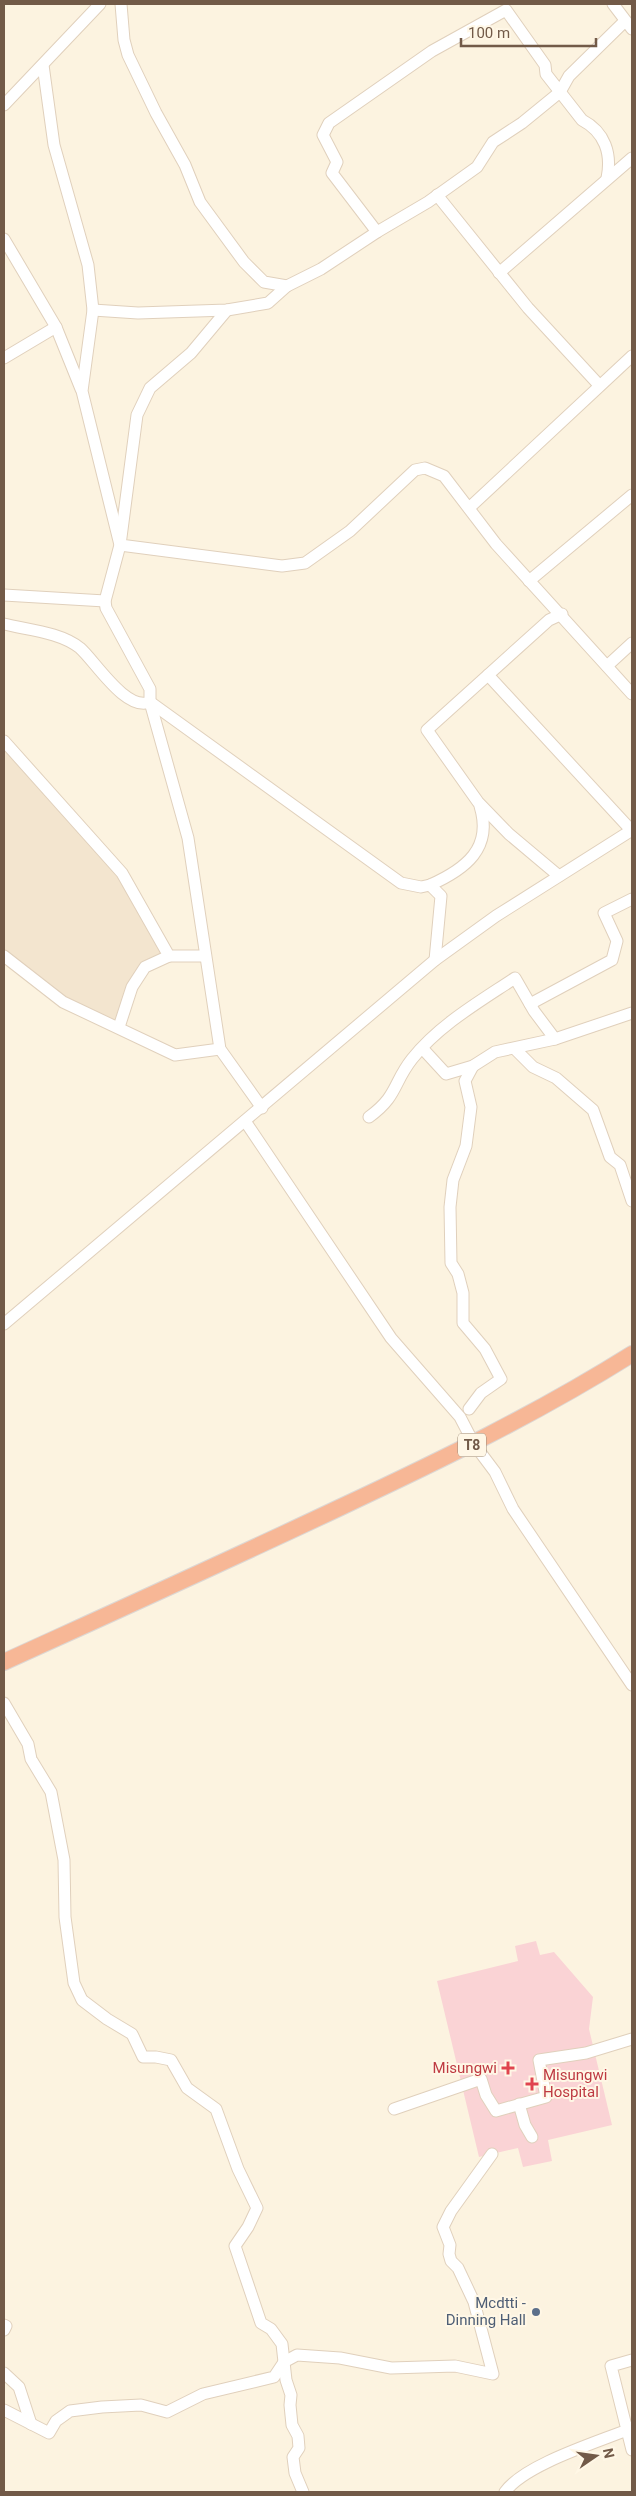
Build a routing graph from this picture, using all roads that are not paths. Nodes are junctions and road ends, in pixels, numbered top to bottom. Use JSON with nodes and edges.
{"nodes":[{"id":1,"x":100,"y":4,"type":"edge"},
{"id":2,"x":121,"y":4,"type":"edge"},
{"id":3,"x":614,"y":4,"type":"edge"},
{"id":4,"x":629,"y":25,"type":"edge"},
{"id":5,"x":43,"y":65,"type":"junction"},
{"id":6,"x":560,"y":92,"type":"junction"},
{"id":7,"x":4,"y":104,"type":"edge"},
{"id":8,"x":632,"y":158,"type":"edge"},
{"id":9,"x":607,"y":178,"type":"junction"},
{"id":10,"x":437,"y":195,"type":"junction"},
{"id":11,"x":377,"y":232,"type":"junction"},
{"id":12,"x":4,"y":239,"type":"edge"},
{"id":13,"x":499,"y":273,"type":"junction"},
{"id":14,"x":287,"y":286,"type":"junction"},
{"id":15,"x":93,"y":310,"type":"junction"},
{"id":16,"x":227,"y":310,"type":"junction"},
{"id":17,"x":56,"y":327,"type":"junction"},
{"id":18,"x":632,"y":356,"type":"edge"},
{"id":19,"x":4,"y":358,"type":"edge"},
{"id":20,"x":598,"y":385,"type":"junction"},
{"id":21,"x":82,"y":391,"type":"junction"},
{"id":22,"x":632,"y":495,"type":"edge"},
{"id":23,"x":469,"y":508,"type":"junction"},
{"id":24,"x":120,"y":545,"type":"junction"},
{"id":25,"x":529,"y":581,"type":"junction"},
{"id":26,"x":4,"y":595,"type":"edge"},
{"id":27,"x":105,"y":601,"type":"junction"},
{"id":28,"x":562,"y":614,"type":"junction"},
{"id":29,"x":4,"y":624,"type":"edge"},
{"id":30,"x":632,"y":643,"type":"edge"},
{"id":31,"x":607,"y":666,"type":"junction"},
{"id":32,"x":488,"y":675,"type":"junction"},
{"id":33,"x":632,"y":694,"type":"edge"},
{"id":34,"x":150,"y":702,"type":"junction"},
{"id":35,"x":4,"y":741,"type":"edge"},
{"id":36,"x":478,"y":802,"type":"junction"},
{"id":37,"x":632,"y":830,"type":"edge"},
{"id":38,"x":559,"y":876,"type":"junction"},
{"id":39,"x":430,"y":886,"type":"junction"},
{"id":40,"x":632,"y":899,"type":"edge"},
{"id":41,"x":4,"y":956,"type":"edge"},
{"id":42,"x":169,"y":956,"type":"junction"},
{"id":43,"x":204,"y":956,"type":"junction"},
{"id":44,"x":435,"y":960,"type":"junction"},
{"id":45,"x":530,"y":1004,"type":"junction"},
{"id":46,"x":632,"y":1013,"type":"edge"},
{"id":47,"x":119,"y":1027,"type":"junction"},
{"id":48,"x":555,"y":1039,"type":"junction"},
{"id":49,"x":515,"y":1048,"type":"junction"},
{"id":50,"x":220,"y":1049,"type":"junction"},
{"id":51,"x":423,"y":1049,"type":"junction"},
{"id":52,"x":473,"y":1066,"type":"junction"},
{"id":53,"x":262,"y":1108,"type":"junction"},
{"id":54,"x":369,"y":1117,"type":"dead end"},
{"id":55,"x":245,"y":1121,"type":"junction"},
{"id":56,"x":632,"y":1201,"type":"edge"},
{"id":57,"x":4,"y":1324,"type":"edge"},
{"id":58,"x":632,"y":1354,"type":"edge"},
{"id":59,"x":469,"y":1409,"type":"dead end"},
{"id":60,"x":474,"y":1444,"type":"junction"},
{"id":61,"x":4,"y":1662,"type":"edge"},
{"id":62,"x":632,"y":1685,"type":"edge"},
{"id":63,"x":4,"y":1703,"type":"edge"},
{"id":64,"x":632,"y":2040,"type":"edge"},
{"id":65,"x":519,"y":2104,"type":"junction"},
{"id":66,"x":394,"y":2109,"type":"dead end"},
{"id":67,"x":532,"y":2137,"type":"dead end"},
{"id":68,"x":492,"y":2154,"type":"dead end"},
{"id":69,"x":4,"y":2325,"type":"edge"},
{"id":70,"x":4,"y":2330,"type":"edge"},
{"id":71,"x":632,"y":2360,"type":"edge"},
{"id":72,"x":284,"y":2362,"type":"junction"},
{"id":73,"x":4,"y":2373,"type":"edge"},
{"id":74,"x":4,"y":2410,"type":"edge"},
{"id":75,"x":31,"y":2424,"type":"junction"},
{"id":76,"x":630,"y":2428,"type":"edge"},
{"id":77,"x":632,"y":2450,"type":"edge"},
{"id":78,"x":303,"y":2492,"type":"edge"},
{"id":79,"x":505,"y":2492,"type":"edge"}],
"edges":[{"from":1,"to":5,"type":"street"},
{"from":2,"to":14,"type":"street"},
{"from":3,"to":4,"type":"street"},
{"from":4,"to":6,"type":"street"},
{"from":5,"to":7,"type":"street"},
{"from":5,"to":15,"type":"street"},
{"from":6,"to":9,"type":"street"},
{"from":6,"to":10,"type":"street"},
{"from":6,"to":11,"type":"street"},
{"from":8,"to":9,"type":"street"},
{"from":9,"to":13,"type":"street"},
{"from":10,"to":11,"type":"street"},
{"from":10,"to":13,"type":"street"},
{"from":11,"to":14,"type":"street"},
{"from":12,"to":17,"type":"street"},
{"from":13,"to":20,"type":"street"},
{"from":14,"to":16,"type":"street"},
{"from":15,"to":16,"type":"street"},
{"from":15,"to":21,"type":"street"},
{"from":16,"to":24,"type":"street"},
{"from":17,"to":19,"type":"street"},
{"from":17,"to":21,"type":"street"},
{"from":18,"to":20,"type":"street"},
{"from":20,"to":23,"type":"street"},
{"from":21,"to":24,"type":"street"},
{"from":22,"to":25,"type":"street"},
{"from":23,"to":24,"type":"street"},
{"from":23,"to":25,"type":"street"},
{"from":24,"to":27,"type":"street"},
{"from":25,"to":28,"type":"street"},
{"from":26,"to":27,"type":"street"},
{"from":27,"to":34,"type":"street"},
{"from":28,"to":31,"type":"street"},
{"from":28,"to":32,"type":"street"},
{"from":29,"to":34,"type":"street"},
{"from":30,"to":31,"type":"street"},
{"from":31,"to":33,"type":"street"},
{"from":32,"to":36,"type":"street"},
{"from":32,"to":37,"type":"street"},
{"from":34,"to":39,"type":"street"},
{"from":34,"to":43,"type":"street"},
{"from":35,"to":42,"type":"street"},
{"from":36,"to":38,"type":"street"},
{"from":36,"to":39,"type":"street"},
{"from":37,"to":38,"type":"street"},
{"from":38,"to":44,"type":"street"},
{"from":39,"to":44,"type":"street"},
{"from":40,"to":45,"type":"street"},
{"from":41,"to":47,"type":"street"},
{"from":42,"to":43,"type":"street"},
{"from":42,"to":47,"type":"street"},
{"from":43,"to":50,"type":"street"},
{"from":44,"to":53,"type":"street"},
{"from":45,"to":48,"type":"street"},
{"from":45,"to":51,"type":"street"},
{"from":46,"to":48,"type":"street"},
{"from":47,"to":50,"type":"street"},
{"from":48,"to":49,"type":"street"},
{"from":49,"to":52,"type":"street"},
{"from":49,"to":56,"type":"street"},
{"from":50,"to":53,"type":"street"},
{"from":51,"to":52,"type":"street"},
{"from":51,"to":54,"type":"street"},
{"from":52,"to":59,"type":"street"},
{"from":53,"to":55,"type":"street"},
{"from":55,"to":57,"type":"street"},
{"from":55,"to":60,"type":"street"},
{"from":58,"to":60,"type":"highway","number":"T8"},
{"from":60,"to":61,"type":"highway","number":"T8"},
{"from":60,"to":62,"type":"street"},
{"from":63,"to":72,"type":"street"},
{"from":64,"to":65,"type":"street"},
{"from":65,"to":66,"type":"street"},
{"from":65,"to":67,"type":"street"},
{"from":68,"to":72,"type":"street"},
{"from":69,"to":70,"type":"street"},
{"from":71,"to":76,"type":"street"},
{"from":72,"to":75,"type":"street"},
{"from":72,"to":78,"type":"street"},
{"from":73,"to":75,"type":"street"},
{"from":74,"to":75,"type":"street"},
{"from":76,"to":77,"type":"street"},
{"from":76,"to":79,"type":"street"}]}
